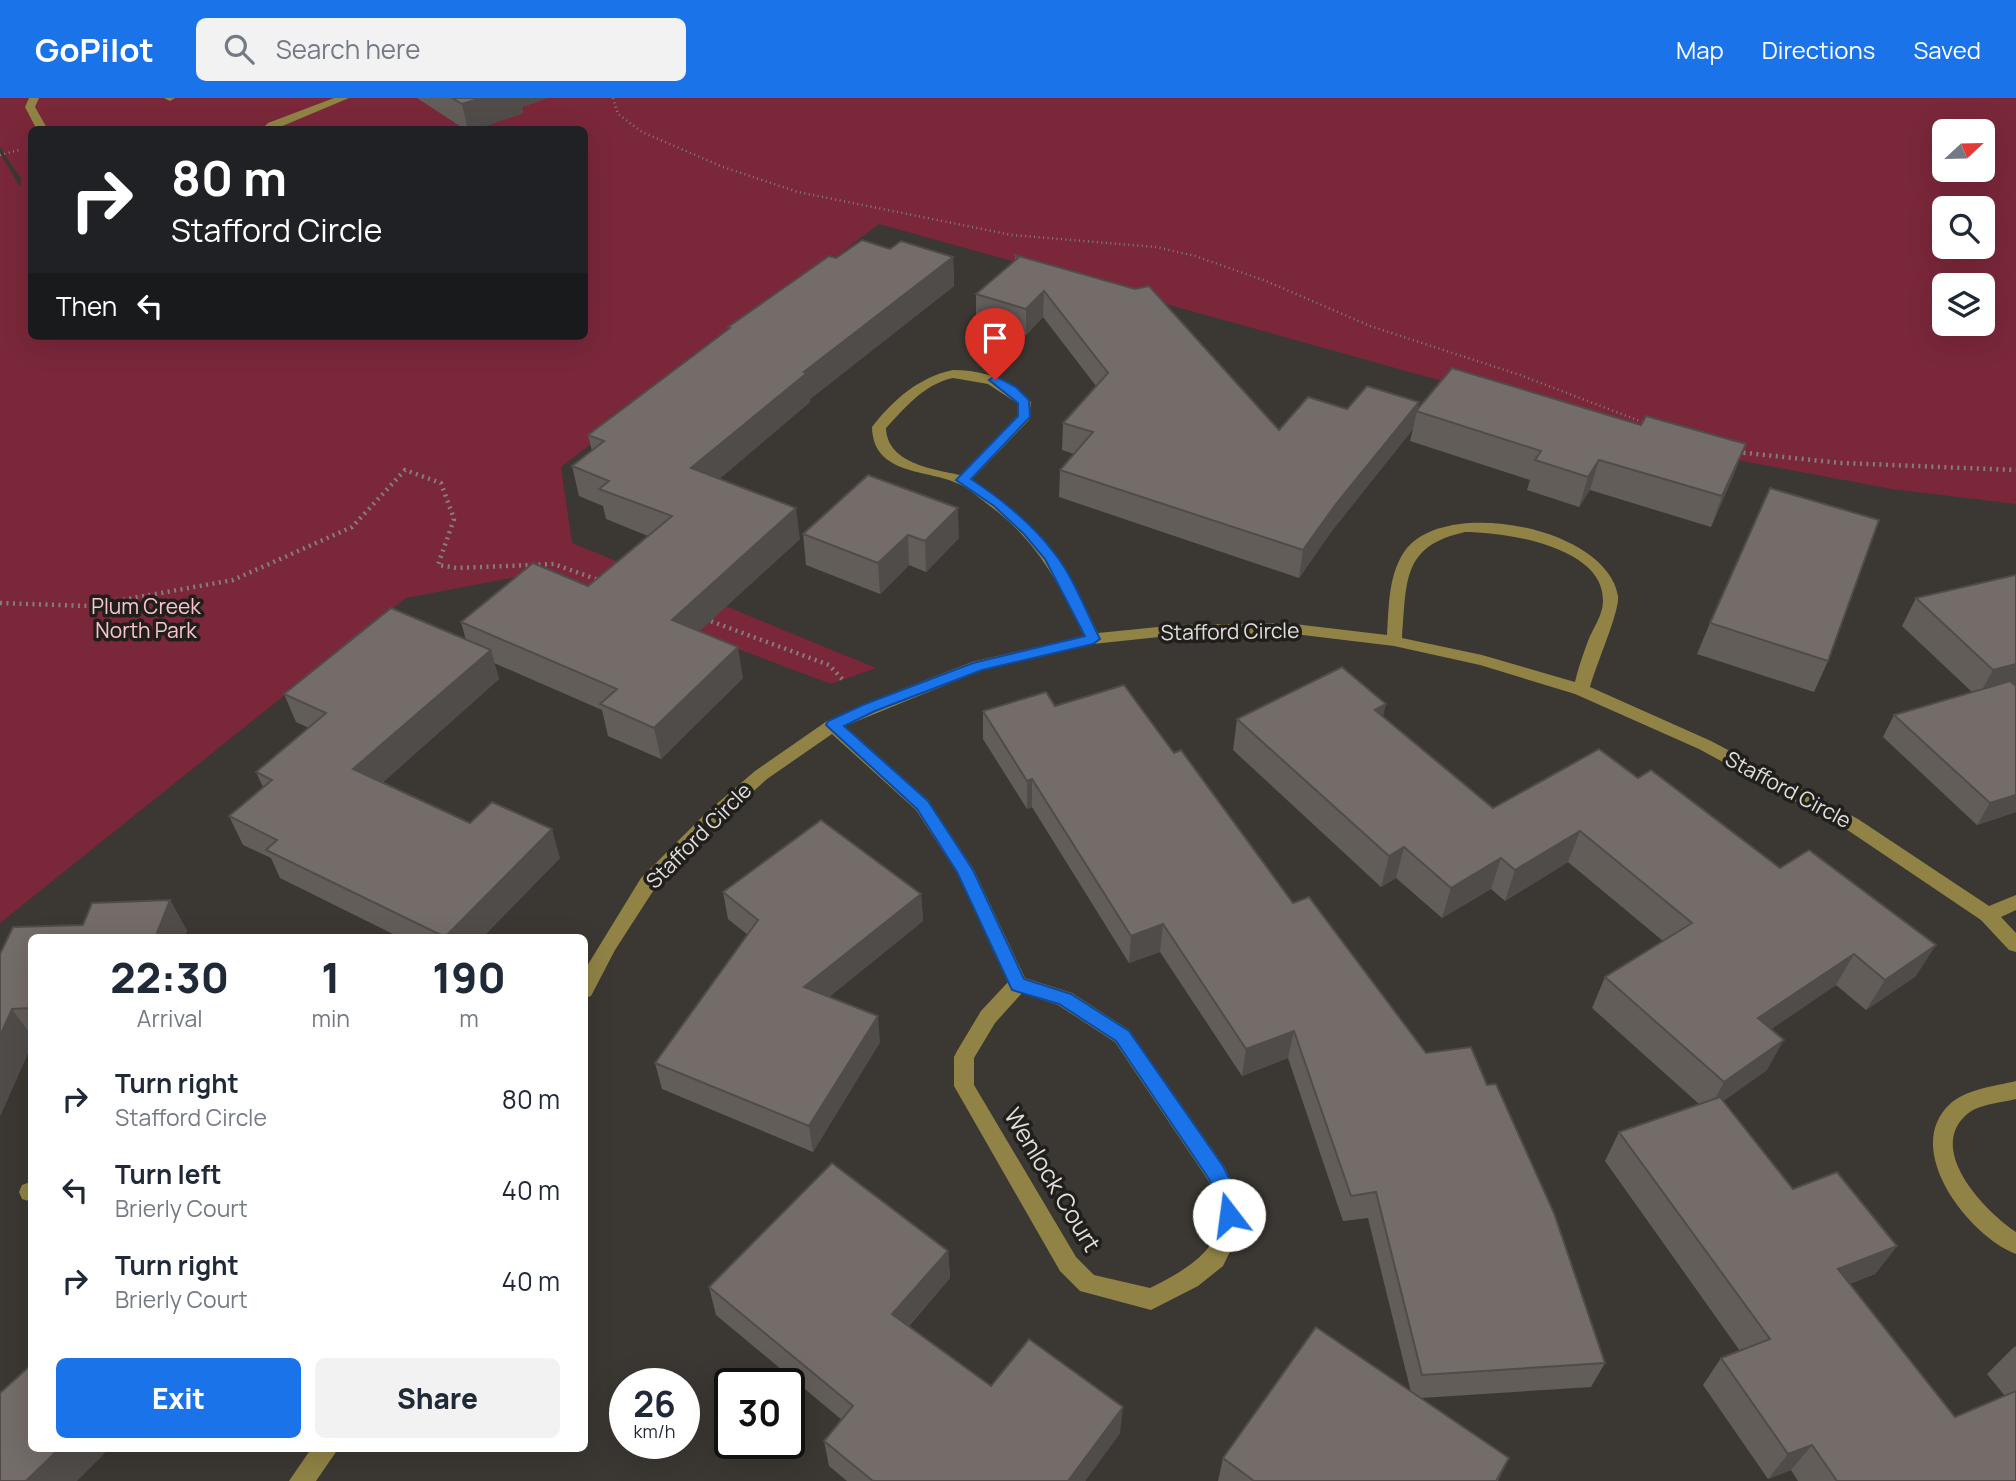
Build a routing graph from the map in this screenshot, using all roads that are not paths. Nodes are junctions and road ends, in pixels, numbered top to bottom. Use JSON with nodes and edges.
{"nodes":[{"id":1,"x":34,"y":98,"type":"edge"},
{"id":2,"x":344,"y":98,"type":"edge"},
{"id":3,"x":41,"y":126,"type":"edge"},
{"id":4,"x":271,"y":126,"type":"edge"},
{"id":5,"x":963,"y":480,"type":"junction"},
{"id":6,"x":1093,"y":639,"type":"junction"},
{"id":7,"x":1394,"y":641,"type":"junction"},
{"id":8,"x":1581,"y":690,"type":"junction"},
{"id":9,"x":833,"y":725,"type":"junction"},
{"id":10,"x":2016,"y":902,"type":"edge"},
{"id":11,"x":1987,"y":915,"type":"junction"},
{"id":12,"x":2016,"y":945,"type":"edge"},
{"id":13,"x":588,"y":982,"type":"edge"},
{"id":14,"x":1018,"y":985,"type":"junction"},
{"id":15,"x":2016,"y":1090,"type":"edge"},
{"id":16,"x":2016,"y":1244,"type":"edge"},
{"id":17,"x":324,"y":1452,"type":"edge"},
{"id":18,"x":300,"y":1481,"type":"edge"}],
"edges":[{"from":1,"to":3,"type":"street"},
{"from":2,"to":4,"type":"street"},
{"from":5,"to":5,"type":"street"},
{"from":5,"to":6,"type":"street"},
{"from":6,"to":7,"type":"street","name":"Stafford Circle"},
{"from":6,"to":9,"type":"street","name":"Stafford Circle"},
{"from":7,"to":8,"type":"street","name":"Stafford Circle"},
{"from":7,"to":8,"type":"street"},
{"from":8,"to":11,"type":"street","name":"Stafford Circle"},
{"from":9,"to":13,"type":"street","name":"Stafford Circle"},
{"from":9,"to":14,"type":"street"},
{"from":10,"to":11,"type":"street"},
{"from":11,"to":12,"type":"street","name":"Stafford Circle"},
{"from":14,"to":14,"type":"street","name":"Wenlock Court"},
{"from":15,"to":16,"type":"street"},
{"from":17,"to":18,"type":"street"}]}
